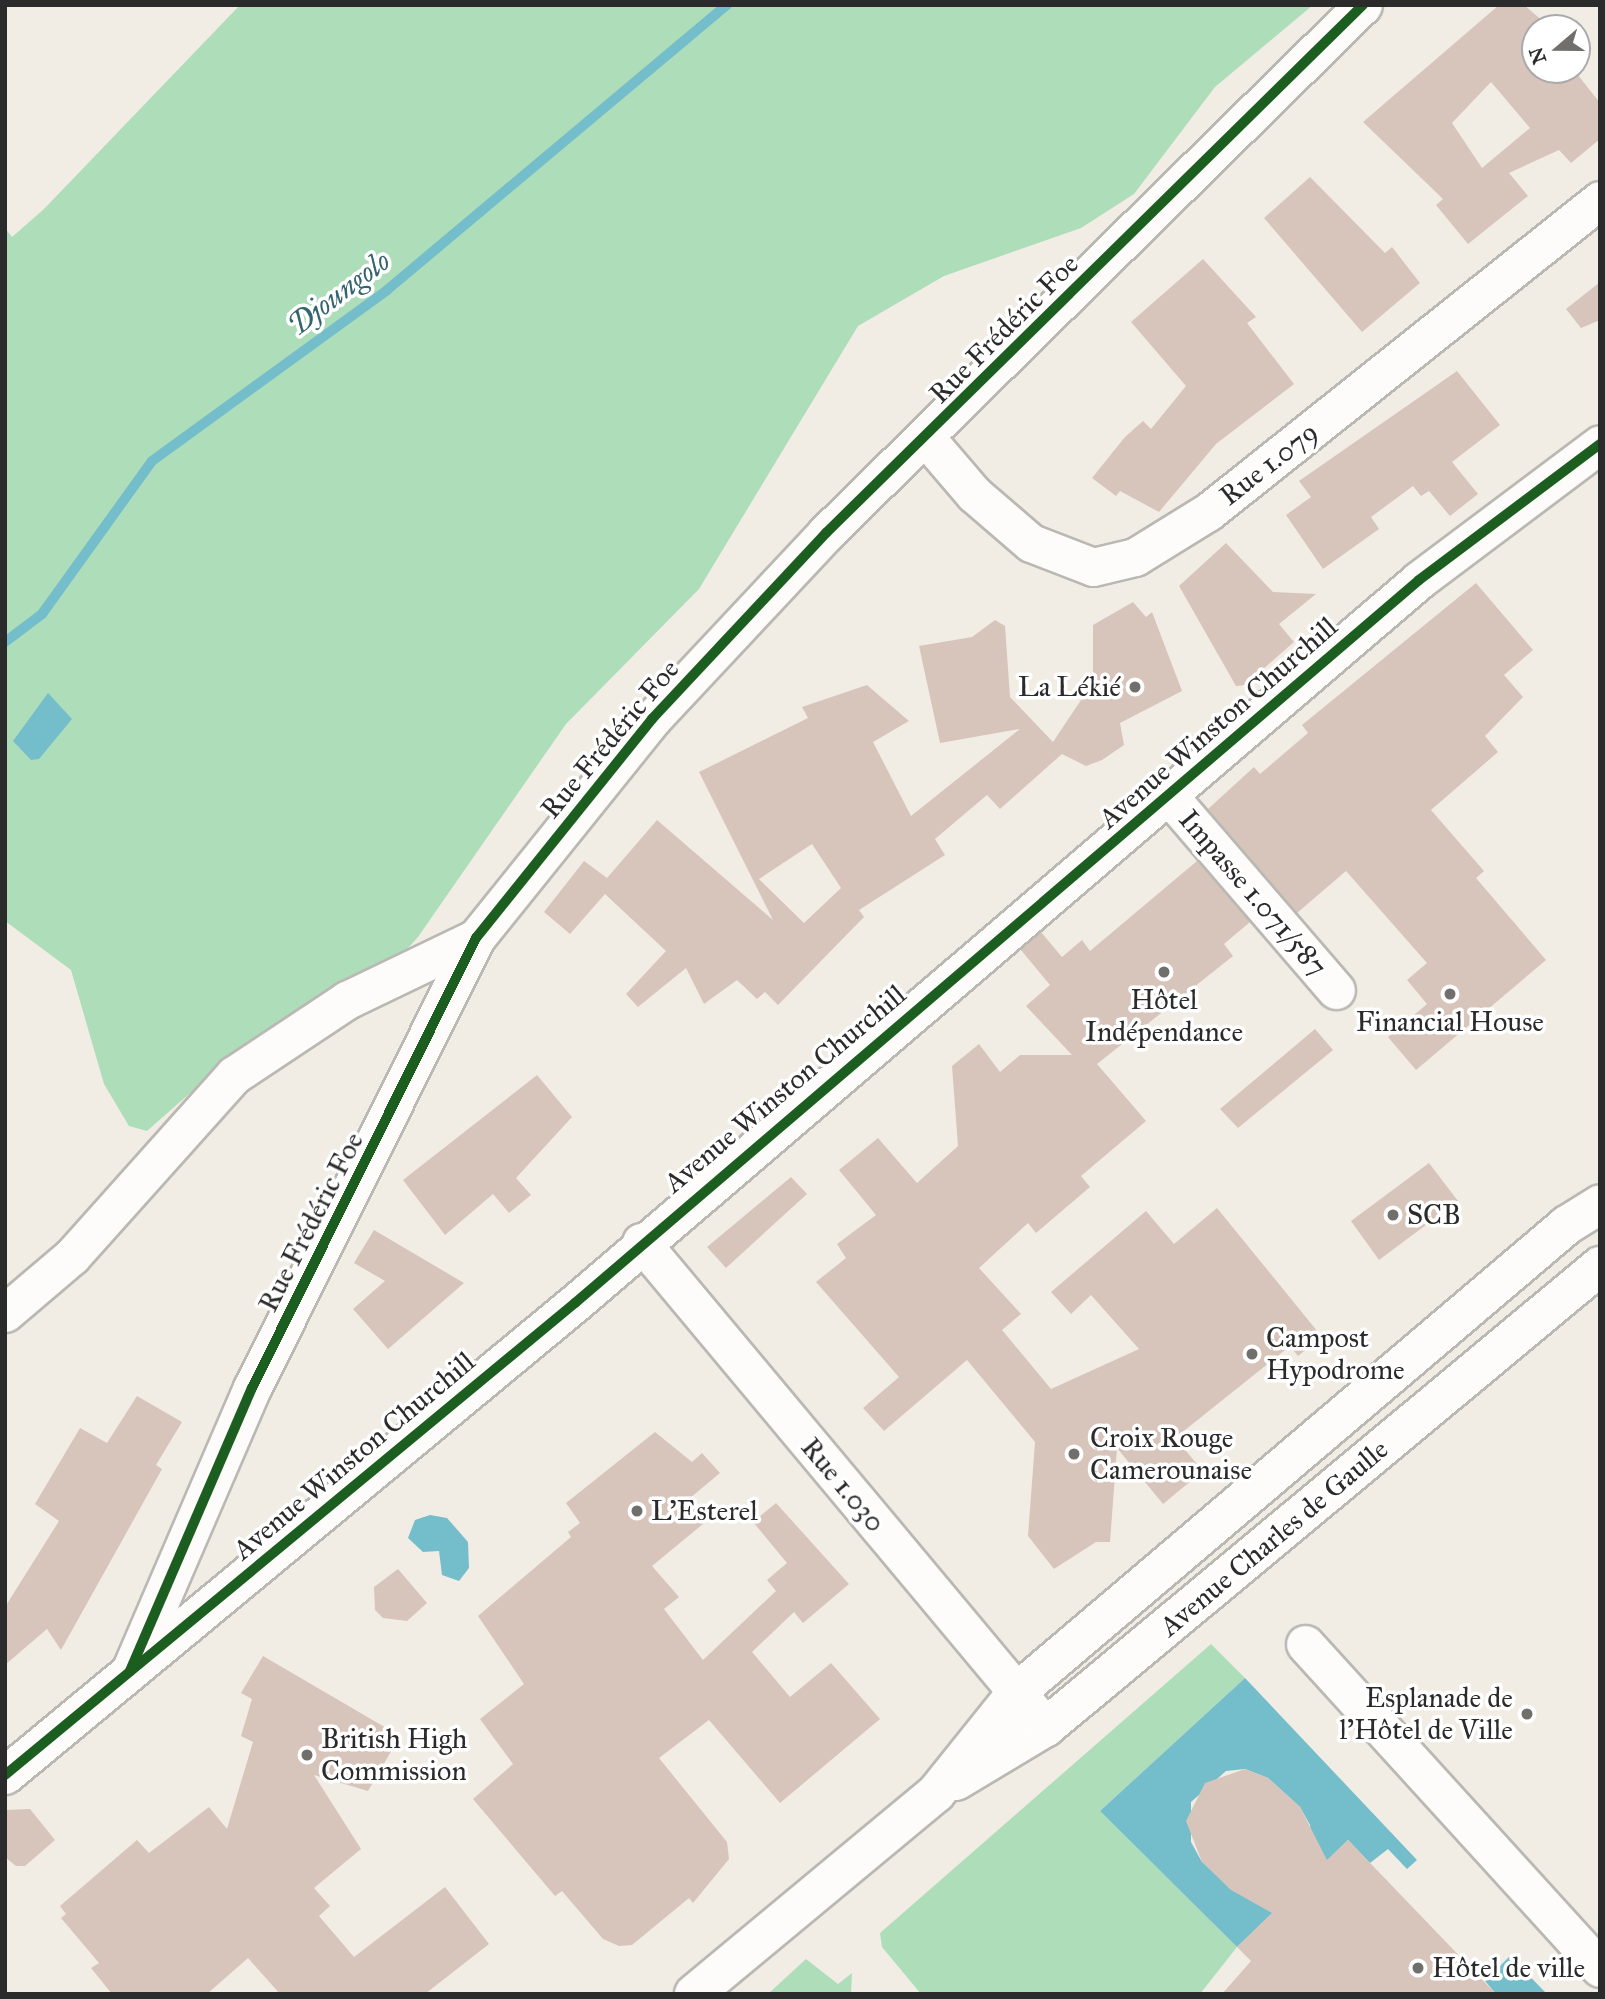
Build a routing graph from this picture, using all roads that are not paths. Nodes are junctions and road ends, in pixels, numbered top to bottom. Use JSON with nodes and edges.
{"nodes":[{"id":1,"x":1363,"y":5,"type":"edge"},
{"id":2,"x":1600,"y":200,"type":"edge"},
{"id":3,"x":926,"y":438,"type":"junction"},
{"id":4,"x":1600,"y":444,"type":"edge"},
{"id":5,"x":1169,"y":796,"type":"junction"},
{"id":6,"x":476,"y":938,"type":"junction"},
{"id":7,"x":1336,"y":990,"type":"dead end"},
{"id":8,"x":1600,"y":1204,"type":"edge"},
{"id":9,"x":641,"y":1242,"type":"junction"},
{"id":10,"x":1600,"y":1266,"type":"edge"},
{"id":11,"x":5,"y":1313,"type":"edge"},
{"id":12,"x":1305,"y":1644,"type":"dead end"},
{"id":13,"x":130,"y":1671,"type":"junction"},
{"id":14,"x":1016,"y":1693,"type":"junction"},
{"id":15,"x":1046,"y":1727,"type":"junction"},
{"id":16,"x":5,"y":1775,"type":"edge"},
{"id":17,"x":936,"y":1793,"type":"junction"},
{"id":18,"x":1600,"y":1968,"type":"edge"},
{"id":19,"x":698,"y":1992,"type":"edge"}],
"edges":[{"from":1,"to":3,"type":"street","name":"Rue Frédéric Foe"},
{"from":2,"to":3,"type":"street","name":"Rue 1.079"},
{"from":3,"to":6,"type":"street","name":"Rue Frédéric Foe"},
{"from":4,"to":5,"type":"street","name":"Avenue Winston Churchill"},
{"from":5,"to":7,"type":"street","name":"Impasse 1.071/587"},
{"from":5,"to":9,"type":"street","name":"Avenue Winston Churchill"},
{"from":6,"to":11,"type":"street"},
{"from":6,"to":13,"type":"street","name":"Rue Frédéric Foe"},
{"from":8,"to":14,"type":"main road","name":"Avenue Charles de Gaulle"},
{"from":9,"to":13,"type":"street","name":"Avenue Winston Churchill"},
{"from":9,"to":14,"type":"street","name":"Rue 1.030"},
{"from":10,"to":15,"type":"main road","name":"Avenue Charles de Gaulle"},
{"from":12,"to":18,"type":"street"},
{"from":13,"to":16,"type":"street","name":"Avenue Winston Churchill"},
{"from":14,"to":15,"type":"street","name":"Rue 1.030"},
{"from":14,"to":17,"type":"main road","name":"Avenue Charles de Gaulle"},
{"from":15,"to":17,"type":"main road","name":"Avenue Charles de Gaulle"},
{"from":17,"to":19,"type":"main road","name":"Avenue Charles de Gaulle"}]}
